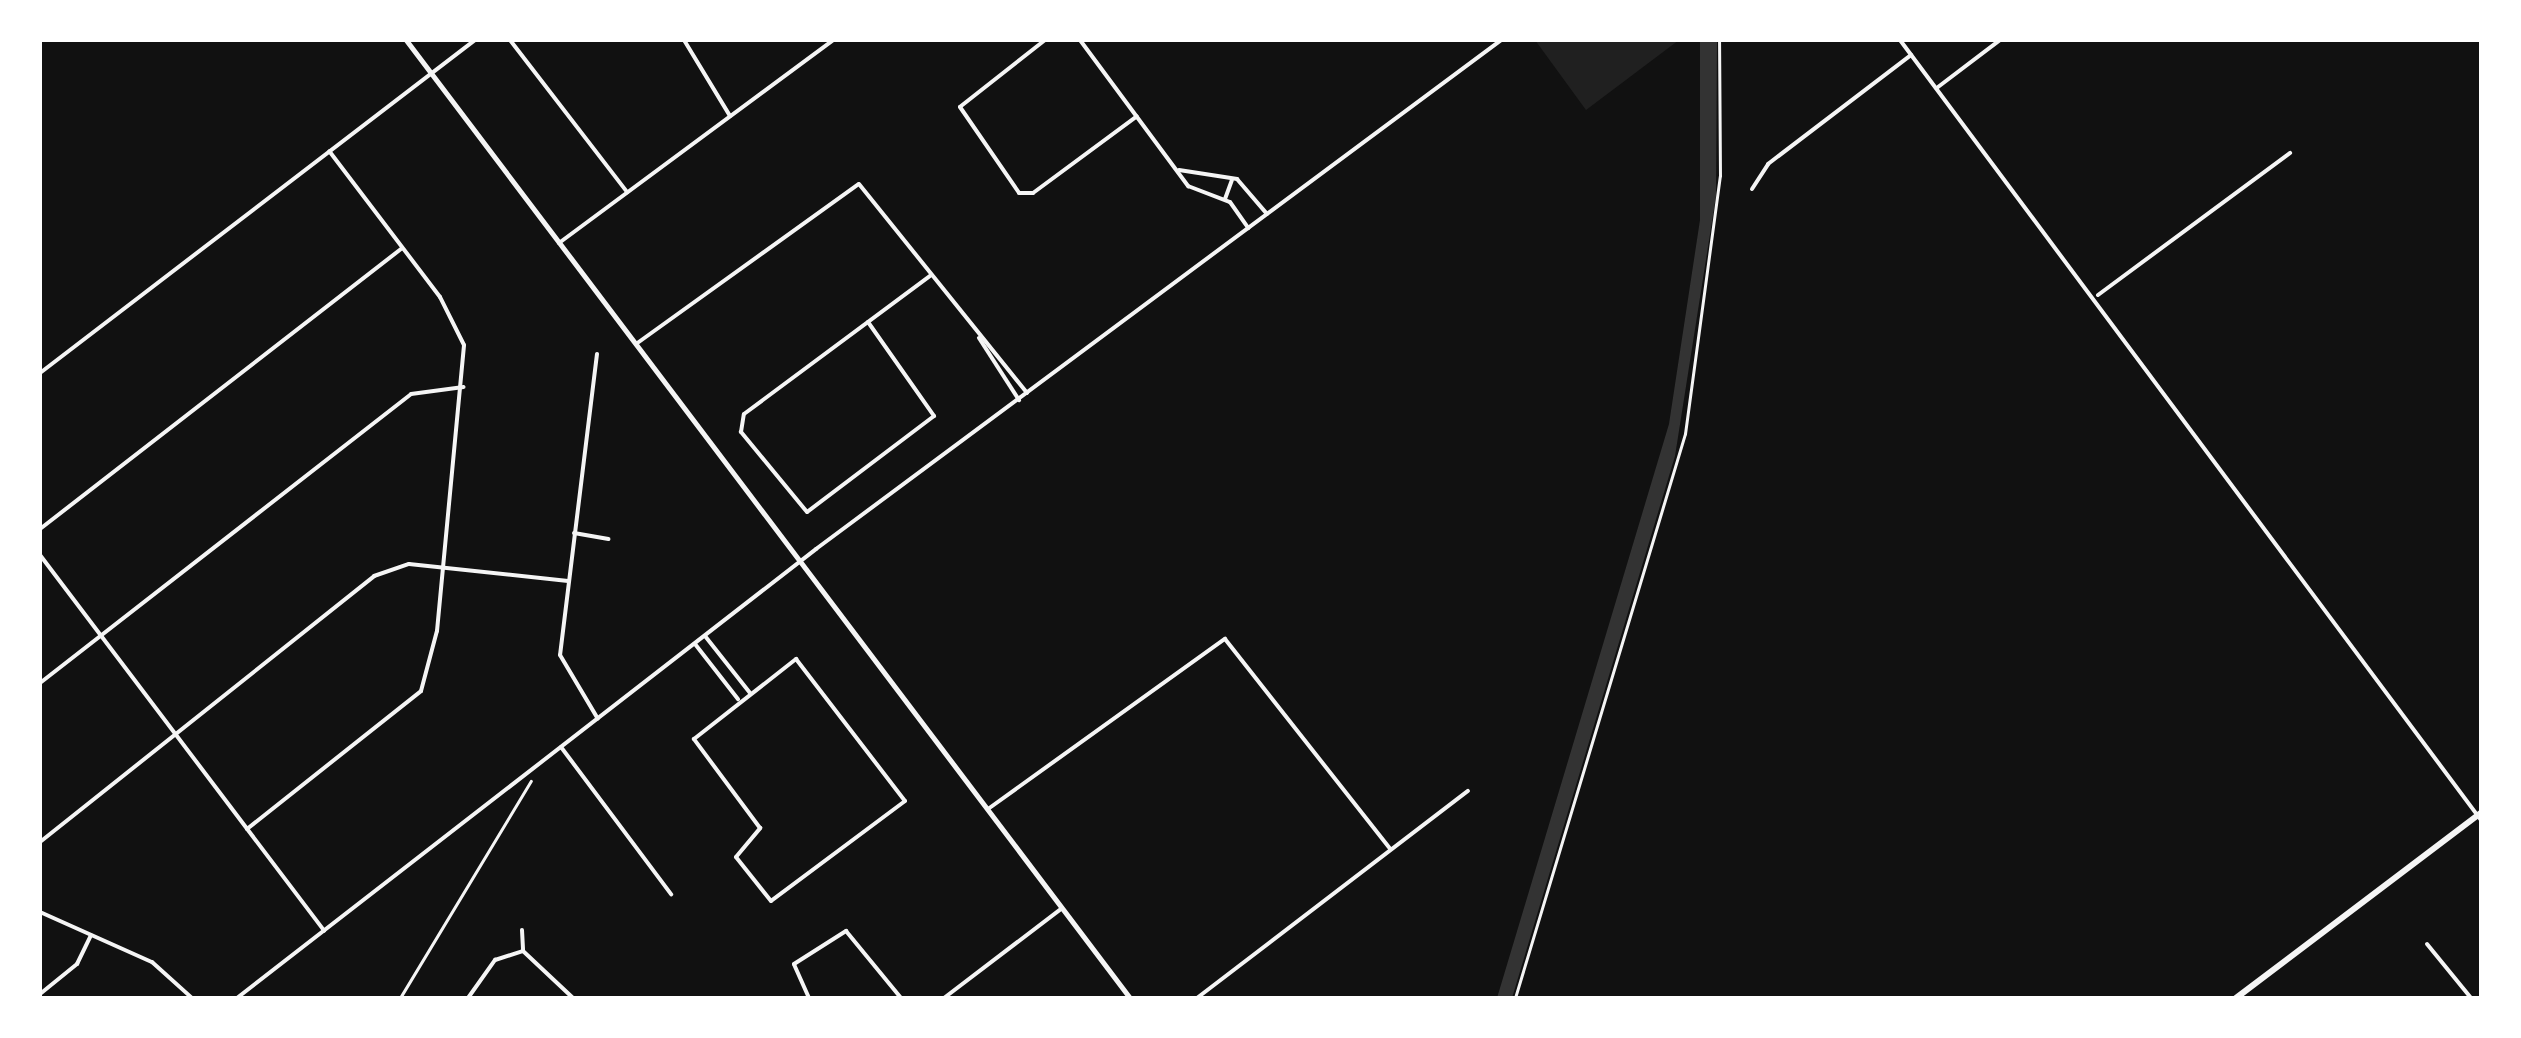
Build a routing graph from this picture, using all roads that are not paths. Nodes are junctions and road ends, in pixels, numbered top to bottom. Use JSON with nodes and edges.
{"nodes":[{"id":1,"x":406,"y":40,"type":"edge"},
{"id":2,"x":474,"y":40,"type":"edge"},
{"id":3,"x":510,"y":40,"type":"edge"},
{"id":4,"x":684,"y":40,"type":"edge"},
{"id":5,"x":833,"y":40,"type":"edge"},
{"id":6,"x":1045,"y":40,"type":"edge"},
{"id":7,"x":1080,"y":40,"type":"edge"},
{"id":8,"x":1501,"y":40,"type":"edge"},
{"id":9,"x":1900,"y":40,"type":"edge"},
{"id":10,"x":2000,"y":40,"type":"edge"},
{"id":11,"x":1912,"y":54,"type":"junction"},
{"id":12,"x":431,"y":72,"type":"junction"},
{"id":13,"x":1938,"y":87,"type":"junction"},
{"id":14,"x":730,"y":116,"type":"junction"},
{"id":15,"x":1136,"y":116,"type":"junction"},
{"id":16,"x":328,"y":151,"type":"junction"},
{"id":17,"x":2290,"y":153,"type":"dead end"},
{"id":18,"x":1178,"y":170,"type":"junction"},
{"id":19,"x":1232,"y":178,"type":"junction"},
{"id":20,"x":1752,"y":189,"type":"dead end"},
{"id":21,"x":627,"y":192,"type":"junction"},
{"id":22,"x":1226,"y":200,"type":"junction"},
{"id":23,"x":1267,"y":214,"type":"junction"},
{"id":24,"x":1248,"y":228,"type":"junction"},
{"id":25,"x":559,"y":243,"type":"junction"},
{"id":26,"x":402,"y":248,"type":"junction"},
{"id":27,"x":931,"y":275,"type":"junction"},
{"id":28,"x":2097,"y":296,"type":"junction"},
{"id":29,"x":868,"y":322,"type":"junction"},
{"id":30,"x":979,"y":338,"type":"junction"},
{"id":31,"x":636,"y":344,"type":"junction"},
{"id":32,"x":597,"y":354,"type":"dead end"},
{"id":33,"x":1001,"y":358,"type":"junction"},
{"id":34,"x":992,"y":365,"type":"junction"},
{"id":35,"x":40,"y":372,"type":"edge"},
{"id":36,"x":464,"y":387,"type":"junction"},
{"id":37,"x":1028,"y":393,"type":"junction"},
{"id":38,"x":1019,"y":400,"type":"junction"},
{"id":39,"x":40,"y":529,"type":"edge"},
{"id":40,"x":574,"y":533,"type":"junction"},
{"id":41,"x":608,"y":538,"type":"dead end"},
{"id":42,"x":40,"y":555,"type":"edge"},
{"id":43,"x":801,"y":561,"type":"junction"},
{"id":44,"x":443,"y":566,"type":"junction"},
{"id":45,"x":568,"y":582,"type":"junction"},
{"id":46,"x":100,"y":635,"type":"junction"},
{"id":47,"x":705,"y":636,"type":"junction"},
{"id":48,"x":695,"y":644,"type":"junction"},
{"id":49,"x":732,"y":670,"type":"junction"},
{"id":50,"x":722,"y":679,"type":"junction"},
{"id":51,"x":40,"y":683,"type":"edge"},
{"id":52,"x":750,"y":693,"type":"junction"},
{"id":53,"x":739,"y":701,"type":"junction"},
{"id":54,"x":598,"y":718,"type":"junction"},
{"id":55,"x":174,"y":732,"type":"junction"},
{"id":56,"x":561,"y":746,"type":"junction"},
{"id":57,"x":1468,"y":791,"type":"dead end"},
{"id":58,"x":988,"y":809,"type":"junction"},
{"id":59,"x":2480,"y":816,"type":"edge"},
{"id":60,"x":247,"y":828,"type":"junction"},
{"id":61,"x":40,"y":842,"type":"edge"},
{"id":62,"x":1390,"y":850,"type":"junction"},
{"id":63,"x":671,"y":894,"type":"dead end"},
{"id":64,"x":1062,"y":908,"type":"junction"},
{"id":65,"x":40,"y":912,"type":"edge"},
{"id":66,"x":522,"y":930,"type":"dead end"},
{"id":67,"x":324,"y":931,"type":"junction"},
{"id":68,"x":91,"y":933,"type":"junction"},
{"id":69,"x":2427,"y":944,"type":"dead end"},
{"id":70,"x":523,"y":950,"type":"junction"},
{"id":71,"x":40,"y":994,"type":"edge"},
{"id":72,"x":192,"y":998,"type":"edge"},
{"id":73,"x":237,"y":998,"type":"edge"},
{"id":74,"x":468,"y":998,"type":"edge"},
{"id":75,"x":574,"y":998,"type":"edge"},
{"id":76,"x":809,"y":998,"type":"edge"},
{"id":77,"x":901,"y":998,"type":"edge"},
{"id":78,"x":944,"y":998,"type":"edge"},
{"id":79,"x":1130,"y":998,"type":"edge"},
{"id":80,"x":1198,"y":998,"type":"edge"},
{"id":81,"x":2236,"y":998,"type":"edge"},
{"id":82,"x":2470,"y":998,"type":"edge"}],
"edges":[{"from":1,"to":12,"type":"street"},
{"from":2,"to":12,"type":"street"},
{"from":3,"to":21,"type":"street"},
{"from":4,"to":14,"type":"street"},
{"from":5,"to":14,"type":"street"},
{"from":6,"to":15,"type":"street"},
{"from":7,"to":15,"type":"street"},
{"from":8,"to":23,"type":"street"},
{"from":9,"to":11,"type":"street"},
{"from":10,"to":13,"type":"street"},
{"from":11,"to":13,"type":"street"},
{"from":11,"to":20,"type":"street"},
{"from":12,"to":16,"type":"street"},
{"from":12,"to":25,"type":"street"},
{"from":13,"to":28,"type":"street"},
{"from":14,"to":21,"type":"street"},
{"from":15,"to":18,"type":"street"},
{"from":16,"to":26,"type":"street"},
{"from":16,"to":35,"type":"street"},
{"from":17,"to":28,"type":"street"},
{"from":18,"to":19,"type":"street"},
{"from":18,"to":22,"type":"street"},
{"from":19,"to":22,"type":"street"},
{"from":19,"to":23,"type":"street"},
{"from":21,"to":25,"type":"street"},
{"from":22,"to":24,"type":"street"},
{"from":23,"to":24,"type":"street"},
{"from":24,"to":37,"type":"street"},
{"from":25,"to":31,"type":"street"},
{"from":26,"to":36,"type":"street"},
{"from":26,"to":39,"type":"street"},
{"from":27,"to":29,"type":"street"},
{"from":27,"to":30,"type":"street"},
{"from":27,"to":31,"type":"street"},
{"from":28,"to":59,"type":"street"},
{"from":29,"to":29,"type":"street"},
{"from":30,"to":33,"type":"street"},
{"from":30,"to":34,"type":"street"},
{"from":31,"to":43,"type":"street"},
{"from":32,"to":40,"type":"street"},
{"from":33,"to":34,"type":"street"},
{"from":33,"to":37,"type":"street"},
{"from":34,"to":38,"type":"street"},
{"from":36,"to":44,"type":"street"},
{"from":36,"to":46,"type":"street"},
{"from":37,"to":38,"type":"street"},
{"from":38,"to":43,"type":"street"},
{"from":40,"to":41,"type":"street"},
{"from":40,"to":45,"type":"street"},
{"from":42,"to":46,"type":"street"},
{"from":43,"to":47,"type":"street"},
{"from":43,"to":58,"type":"street"},
{"from":44,"to":45,"type":"street"},
{"from":44,"to":55,"type":"street"},
{"from":44,"to":60,"type":"street"},
{"from":45,"to":54,"type":"street"},
{"from":46,"to":51,"type":"street"},
{"from":46,"to":55,"type":"street"},
{"from":47,"to":48,"type":"street"},
{"from":47,"to":49,"type":"street"},
{"from":48,"to":50,"type":"street"},
{"from":48,"to":54,"type":"street"},
{"from":49,"to":50,"type":"street"},
{"from":49,"to":52,"type":"street"},
{"from":50,"to":53,"type":"street"},
{"from":52,"to":53,"type":"street"},
{"from":52,"to":53,"type":"street"},
{"from":54,"to":56,"type":"street"},
{"from":55,"to":60,"type":"street"},
{"from":55,"to":61,"type":"street"},
{"from":56,"to":63,"type":"street"},
{"from":56,"to":67,"type":"street"},
{"from":57,"to":62,"type":"street"},
{"from":58,"to":62,"type":"street"},
{"from":58,"to":64,"type":"street"},
{"from":59,"to":81,"type":"main road"},
{"from":60,"to":67,"type":"street"},
{"from":62,"to":80,"type":"street"},
{"from":64,"to":78,"type":"street"},
{"from":64,"to":79,"type":"street"},
{"from":65,"to":68,"type":"street"},
{"from":66,"to":70,"type":"street"},
{"from":67,"to":73,"type":"street"},
{"from":68,"to":71,"type":"street"},
{"from":68,"to":72,"type":"street"},
{"from":69,"to":82,"type":"street"},
{"from":70,"to":74,"type":"street"},
{"from":70,"to":75,"type":"street"},
{"from":76,"to":77,"type":"street"}]}
